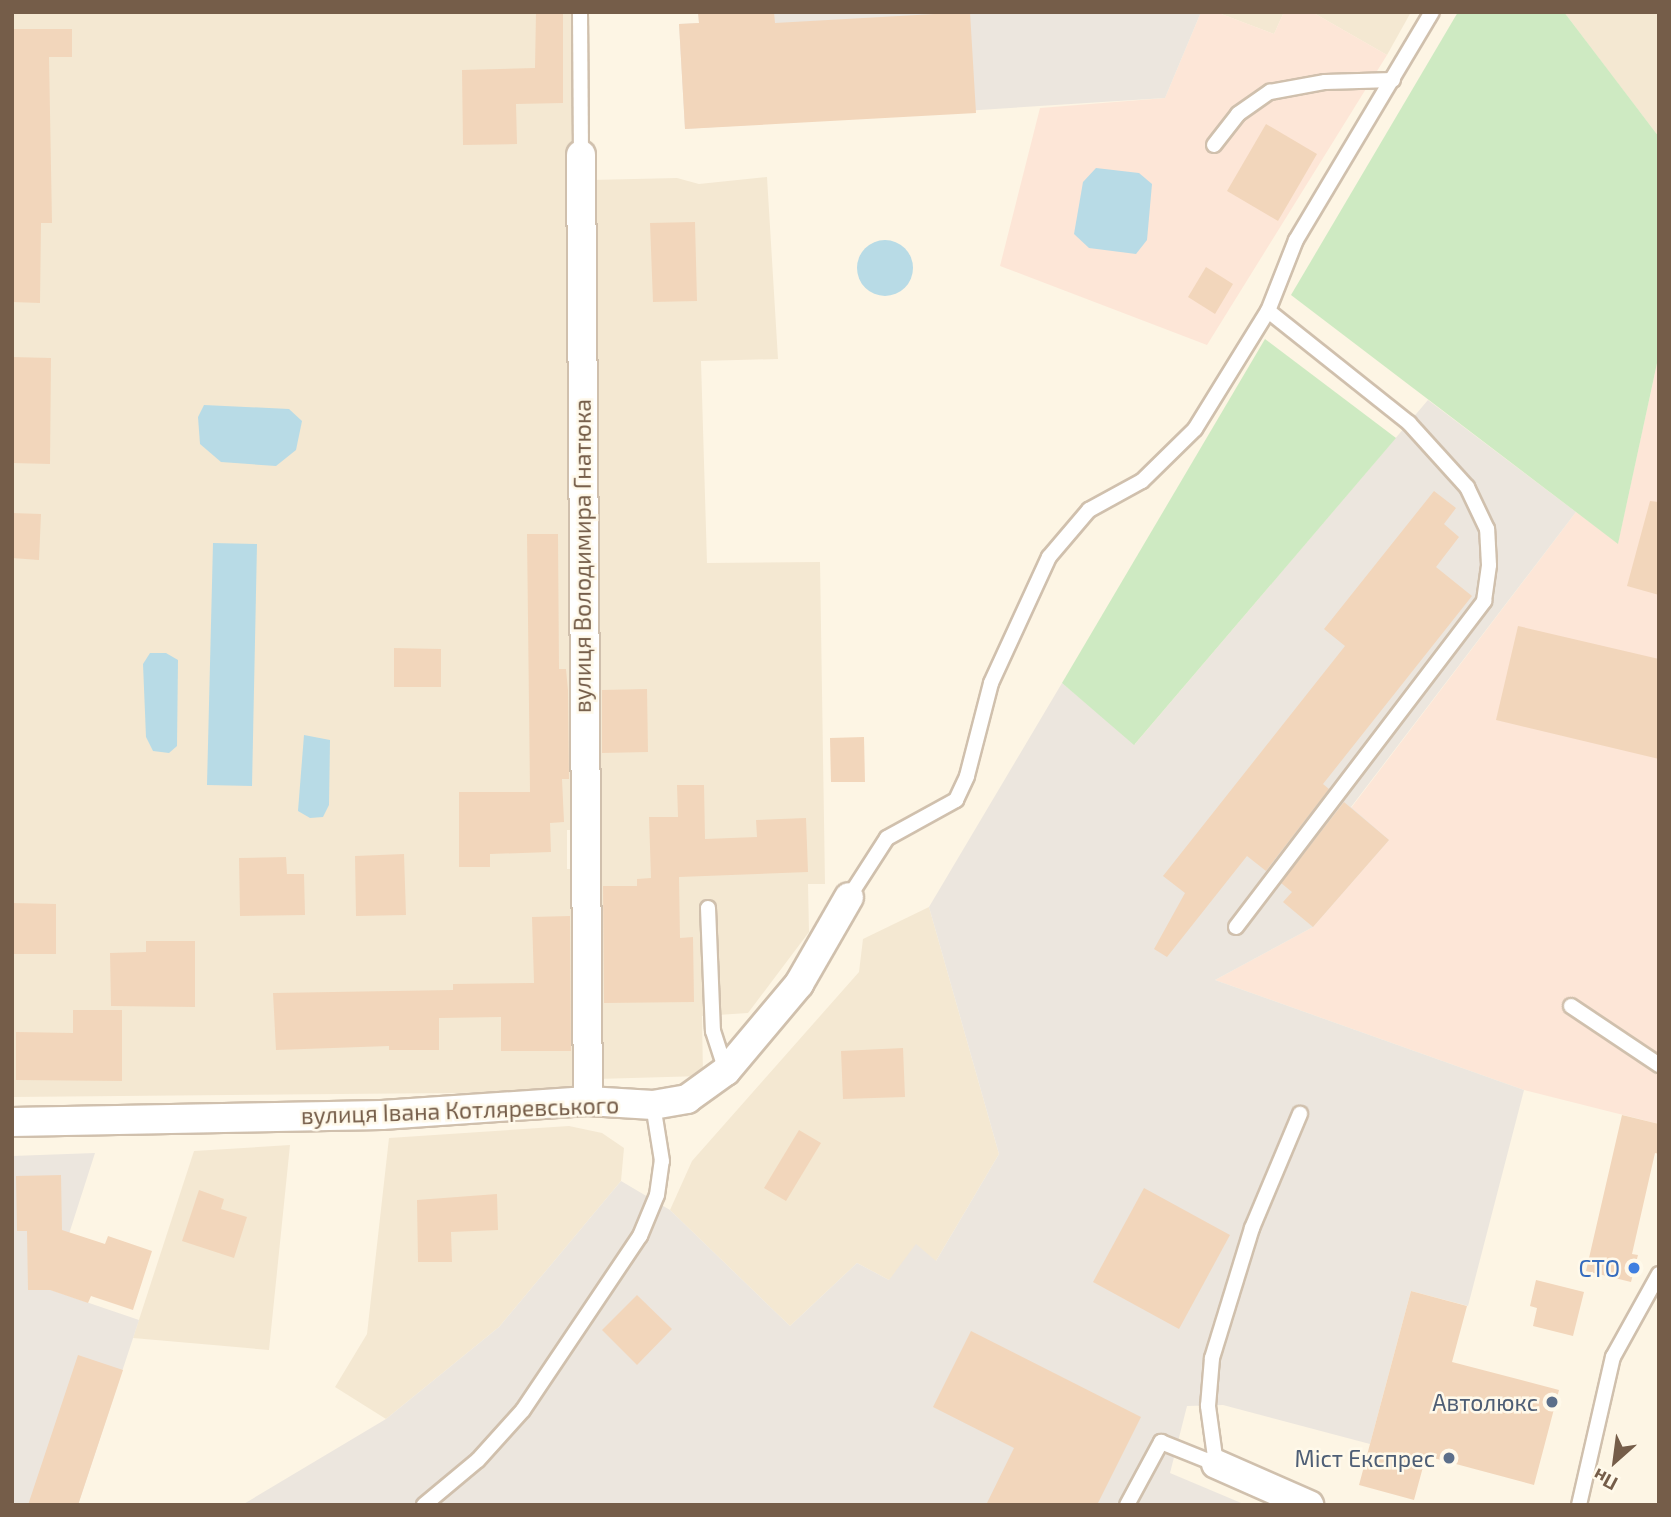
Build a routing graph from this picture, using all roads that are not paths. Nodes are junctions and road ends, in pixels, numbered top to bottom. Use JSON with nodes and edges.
{"nodes":[{"id":1,"x":580,"y":12,"type":"edge"},
{"id":2,"x":1432,"y":12,"type":"edge"},
{"id":3,"x":1393,"y":80,"type":"junction"},
{"id":4,"x":1214,"y":145,"type":"dead end"},
{"id":5,"x":581,"y":155,"type":"joint"},
{"id":6,"x":1268,"y":311,"type":"junction"},
{"id":7,"x":849,"y":897,"type":"joint"},
{"id":8,"x":708,"y":908,"type":"dead end"},
{"id":9,"x":1236,"y":927,"type":"dead end"},
{"id":10,"x":1571,"y":1006,"type":"dead end"},
{"id":11,"x":1659,"y":1065,"type":"edge"},
{"id":12,"x":726,"y":1071,"type":"junction"},
{"id":13,"x":588,"y":1101,"type":"junction"},
{"id":14,"x":653,"y":1105,"type":"junction"},
{"id":15,"x":1300,"y":1114,"type":"dead end"},
{"id":16,"x":12,"y":1122,"type":"edge"},
{"id":17,"x":1659,"y":1275,"type":"edge"},
{"id":18,"x":1216,"y":1464,"type":"junction"},
{"id":19,"x":424,"y":1505,"type":"edge"},
{"id":20,"x":1127,"y":1505,"type":"edge"},
{"id":21,"x":1310,"y":1505,"type":"edge"},
{"id":22,"x":1579,"y":1505,"type":"edge"}],
"edges":[{"from":1,"to":5,"type":"lane","name":"вулиця Володимира Гнатюка"},
{"from":2,"to":3,"type":"lane"},
{"from":3,"to":4,"type":"lane"},
{"from":3,"to":6,"type":"lane"},
{"from":5,"to":13,"type":"street","name":"вулиця Володимира Гнатюка"},
{"from":6,"to":7,"type":"lane"},
{"from":6,"to":9,"type":"lane"},
{"from":7,"to":12,"type":"street","name":"вулиця Івана Котляревського"},
{"from":8,"to":12,"type":"lane"},
{"from":10,"to":11,"type":"lane"},
{"from":12,"to":14,"type":"street","name":"вулиця Івана Котляревського"},
{"from":13,"to":14,"type":"street","name":"вулиця Івана Котляревського"},
{"from":13,"to":16,"type":"street","name":"вулиця Івана Котляревського"},
{"from":14,"to":19,"type":"lane"},
{"from":15,"to":18,"type":"lane"},
{"from":17,"to":22,"type":"lane"},
{"from":18,"to":20,"type":"lane"},
{"from":18,"to":21,"type":"street"}]}
